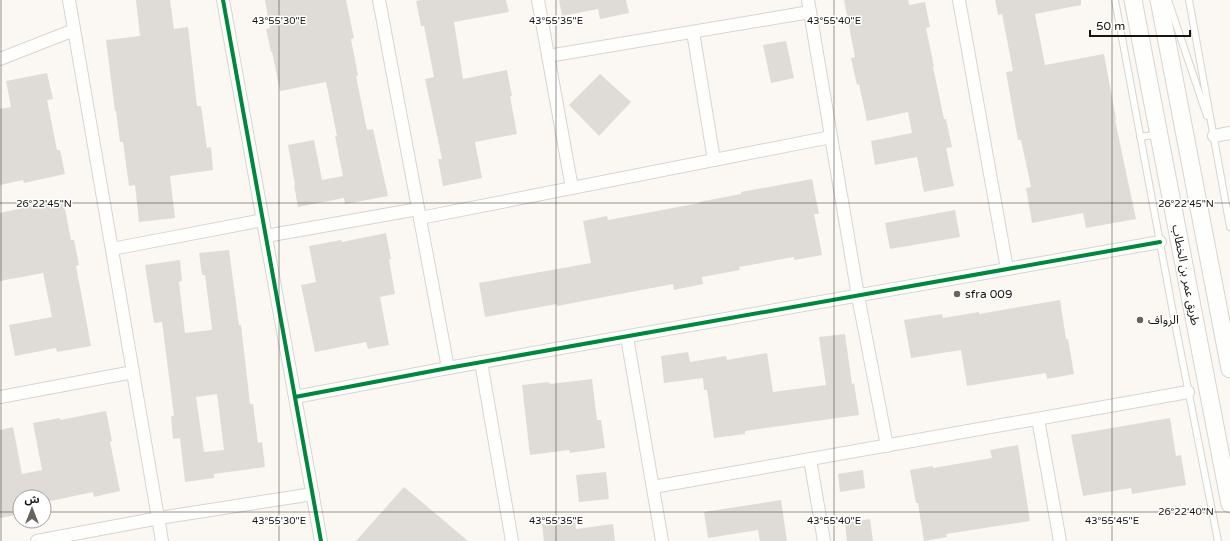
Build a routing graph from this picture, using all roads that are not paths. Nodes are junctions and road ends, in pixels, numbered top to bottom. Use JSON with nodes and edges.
{"nodes":[{"id":1,"x":69,"y":0,"type":"edge"},
{"id":2,"x":223,"y":0,"type":"edge"},
{"id":3,"x":380,"y":0,"type":"edge"},
{"id":4,"x":538,"y":0,"type":"edge"},
{"id":5,"x":959,"y":0,"type":"edge"},
{"id":6,"x":1116,"y":0,"type":"edge"},
{"id":7,"x":1133,"y":0,"type":"edge"},
{"id":8,"x":1159,"y":0,"type":"edge"},
{"id":9,"x":1168,"y":0,"type":"edge"},
{"id":10,"x":1190,"y":0,"type":"edge"},
{"id":11,"x":809,"y":6,"type":"edge"},
{"id":12,"x":74,"y":30,"type":"junction"},
{"id":13,"x":693,"y":32,"type":"junction"},
{"id":14,"x":548,"y":56,"type":"junction"},
{"id":15,"x":0,"y":59,"type":"edge"},
{"id":16,"x":1230,"y":133,"type":"edge"},
{"id":17,"x":1159,"y":134,"type":"junction"},
{"id":18,"x":1214,"y":136,"type":"junction"},
{"id":19,"x":831,"y":137,"type":"junction"},
{"id":20,"x":1140,"y":137,"type":"junction"},
{"id":21,"x":714,"y":160,"type":"junction"},
{"id":22,"x":572,"y":188,"type":"junction"},
{"id":23,"x":419,"y":214,"type":"junction"},
{"id":24,"x":263,"y":220,"type":"junction"},
{"id":25,"x":1230,"y":227,"type":"edge"},
{"id":26,"x":266,"y":236,"type":"junction"},
{"id":27,"x":1160,"y":242,"type":"junction"},
{"id":28,"x":112,"y":249,"type":"junction"},
{"id":29,"x":1007,"y":269,"type":"junction"},
{"id":30,"x":858,"y":296,"type":"junction"},
{"id":31,"x":627,"y":337,"type":"junction"},
{"id":32,"x":481,"y":362,"type":"junction"},
{"id":33,"x":448,"y":368,"type":"junction"},
{"id":34,"x":1230,"y":369,"type":"edge"},
{"id":35,"x":134,"y":372,"type":"junction"},
{"id":36,"x":1188,"y":392,"type":"junction"},
{"id":37,"x":0,"y":397,"type":"edge"},
{"id":38,"x":295,"y":397,"type":"junction"},
{"id":39,"x":1038,"y":419,"type":"junction"},
{"id":40,"x":887,"y":446,"type":"junction"},
{"id":41,"x":810,"y":459,"type":"junction"},
{"id":42,"x":653,"y":487,"type":"junction"},
{"id":43,"x":313,"y":494,"type":"junction"},
{"id":44,"x":1230,"y":504,"type":"edge"},
{"id":45,"x":159,"y":518,"type":"junction"},
{"id":46,"x":1057,"y":540,"type":"edge"},
{"id":47,"x":37,"y":541,"type":"edge"},
{"id":48,"x":162,"y":541,"type":"edge"},
{"id":49,"x":321,"y":541,"type":"edge"},
{"id":50,"x":512,"y":541,"type":"edge"},
{"id":51,"x":662,"y":541,"type":"edge"},
{"id":52,"x":824,"y":541,"type":"edge"},
{"id":53,"x":1218,"y":541,"type":"edge"}],
"edges":[{"from":1,"to":12,"type":"street"},
{"from":2,"to":24,"type":"street"},
{"from":3,"to":23,"type":"street"},
{"from":4,"to":14,"type":"street"},
{"from":5,"to":29,"type":"street"},
{"from":6,"to":20,"type":"lane"},
{"from":7,"to":17,"type":"main road","name":"طريق عمر بن الخطاب"},
{"from":8,"to":34,"type":"main road"},
{"from":9,"to":18,"type":"lane"},
{"from":10,"to":18,"type":"lane"},
{"from":11,"to":13,"type":"street"},
{"from":11,"to":19,"type":"street"},
{"from":12,"to":15,"type":"street"},
{"from":12,"to":28,"type":"street"},
{"from":13,"to":14,"type":"street"},
{"from":13,"to":21,"type":"street"},
{"from":14,"to":22,"type":"street"},
{"from":16,"to":18,"type":"street"},
{"from":17,"to":20,"type":"lane"},
{"from":17,"to":44,"type":"main road","name":"طريق عمر بن الخطاب"},
{"from":18,"to":25,"type":"lane"},
{"from":19,"to":21,"type":"street"},
{"from":19,"to":30,"type":"street"},
{"from":20,"to":27,"type":"lane"},
{"from":21,"to":22,"type":"street"},
{"from":22,"to":23,"type":"street"},
{"from":23,"to":26,"type":"street"},
{"from":23,"to":33,"type":"street"},
{"from":24,"to":26,"type":"street"},
{"from":24,"to":28,"type":"street"},
{"from":26,"to":38,"type":"street"},
{"from":27,"to":29,"type":"street"},
{"from":27,"to":36,"type":"lane"},
{"from":28,"to":35,"type":"street"},
{"from":29,"to":30,"type":"street"},
{"from":30,"to":31,"type":"street"},
{"from":30,"to":40,"type":"street"},
{"from":31,"to":32,"type":"street"},
{"from":31,"to":42,"type":"street"},
{"from":32,"to":33,"type":"street"},
{"from":32,"to":50,"type":"street"},
{"from":33,"to":38,"type":"street"},
{"from":35,"to":37,"type":"street"},
{"from":35,"to":45,"type":"street"},
{"from":36,"to":39,"type":"street"},
{"from":36,"to":53,"type":"lane"},
{"from":38,"to":43,"type":"street"},
{"from":39,"to":40,"type":"street"},
{"from":39,"to":46,"type":"street"},
{"from":40,"to":41,"type":"street"},
{"from":41,"to":42,"type":"street"},
{"from":41,"to":52,"type":"street"},
{"from":42,"to":51,"type":"street"},
{"from":43,"to":45,"type":"street"},
{"from":43,"to":49,"type":"street"},
{"from":45,"to":47,"type":"street"},
{"from":45,"to":48,"type":"street"}]}
